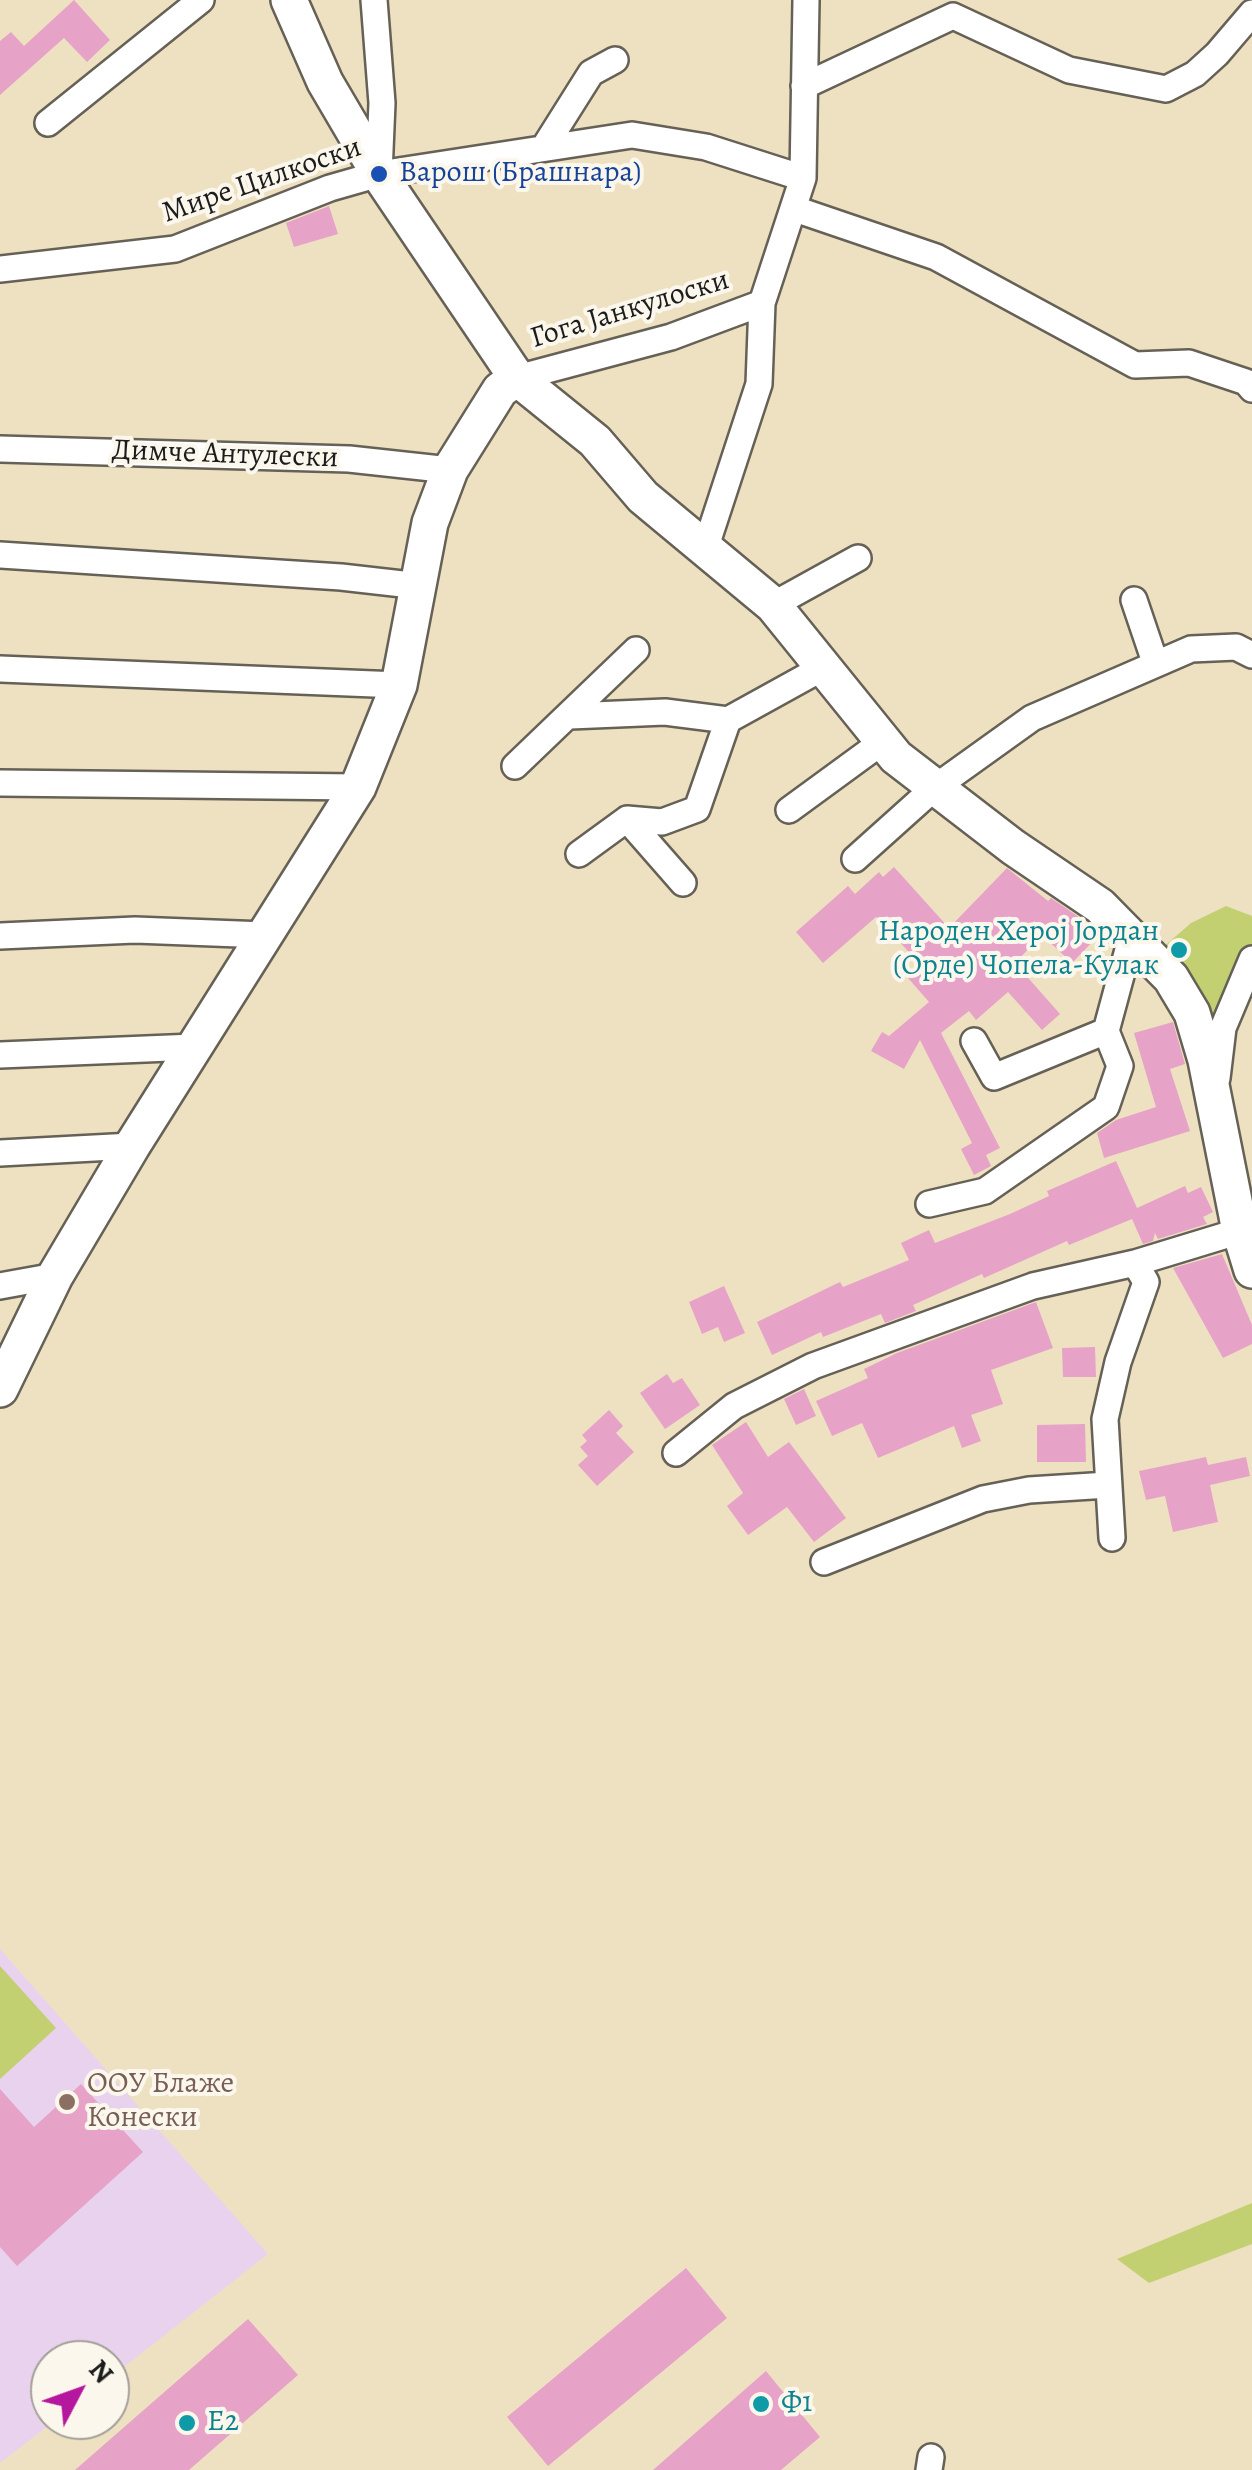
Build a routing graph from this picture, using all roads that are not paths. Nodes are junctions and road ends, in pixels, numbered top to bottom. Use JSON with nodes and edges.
{"nodes":[{"id":1,"x":201,"y":0,"type":"edge"},
{"id":2,"x":289,"y":0,"type":"edge"},
{"id":3,"x":374,"y":0,"type":"edge"},
{"id":4,"x":806,"y":0,"type":"edge"},
{"id":5,"x":961,"y":8,"type":"edge"},
{"id":6,"x":1252,"y":13,"type":"edge"},
{"id":7,"x":615,"y":60,"type":"dead end"},
{"id":8,"x":804,"y":86,"type":"junction"},
{"id":9,"x":48,"y":123,"type":"dead end"},
{"id":10,"x":545,"y":146,"type":"junction"},
{"id":11,"x":379,"y":174,"type":"junction"},
{"id":12,"x":803,"y":178,"type":"junction"},
{"id":13,"x":795,"y":209,"type":"junction"},
{"id":14,"x":0,"y":270,"type":"edge"},
{"id":15,"x":762,"y":304,"type":"junction"},
{"id":16,"x":517,"y":378,"type":"junction"},
{"id":17,"x":1252,"y":389,"type":"edge"},
{"id":18,"x":0,"y":450,"type":"edge"},
{"id":19,"x":450,"y":470,"type":"junction"},
{"id":20,"x":706,"y":546,"type":"junction"},
{"id":21,"x":0,"y":556,"type":"edge"},
{"id":22,"x":858,"y":558,"type":"dead end"},
{"id":23,"x":420,"y":586,"type":"junction"},
{"id":24,"x":1134,"y":600,"type":"dead end"},
{"id":25,"x":773,"y":605,"type":"junction"},
{"id":26,"x":636,"y":650,"type":"dead end"},
{"id":27,"x":1252,"y":655,"type":"edge"},
{"id":28,"x":1155,"y":662,"type":"junction"},
{"id":29,"x":824,"y":667,"type":"junction"},
{"id":30,"x":0,"y":669,"type":"edge"},
{"id":31,"x":400,"y":684,"type":"junction"},
{"id":32,"x":570,"y":716,"type":"junction"},
{"id":33,"x":728,"y":720,"type":"junction"},
{"id":34,"x":882,"y":742,"type":"junction"},
{"id":35,"x":515,"y":766,"type":"dead end"},
{"id":36,"x":0,"y":783,"type":"edge"},
{"id":37,"x":358,"y":787,"type":"junction"},
{"id":38,"x":934,"y":789,"type":"junction"},
{"id":39,"x":789,"y":810,"type":"dead end"},
{"id":40,"x":627,"y":819,"type":"junction"},
{"id":41,"x":579,"y":854,"type":"dead end"},
{"id":42,"x":855,"y":859,"type":"dead end"},
{"id":43,"x":683,"y":883,"type":"dead end"},
{"id":44,"x":264,"y":935,"type":"junction"},
{"id":45,"x":1132,"y":935,"type":"junction"},
{"id":46,"x":0,"y":936,"type":"edge"},
{"id":47,"x":1252,"y":959,"type":"edge"},
{"id":48,"x":1106,"y":1030,"type":"junction"},
{"id":49,"x":974,"y":1042,"type":"dead end"},
{"id":50,"x":194,"y":1047,"type":"junction"},
{"id":51,"x":0,"y":1055,"type":"edge"},
{"id":52,"x":1214,"y":1101,"type":"junction"},
{"id":53,"x":132,"y":1146,"type":"junction"},
{"id":54,"x":0,"y":1153,"type":"edge"},
{"id":55,"x":1244,"y":1195,"type":"edge"},
{"id":56,"x":929,"y":1204,"type":"dead end"},
{"id":57,"x":1240,"y":1231,"type":"junction"},
{"id":58,"x":1136,"y":1263,"type":"junction"},
{"id":59,"x":1252,"y":1270,"type":"edge"},
{"id":60,"x":55,"y":1276,"type":"junction"},
{"id":61,"x":0,"y":1286,"type":"edge"},
{"id":62,"x":3,"y":1371,"type":"edge"},
{"id":63,"x":676,"y":1453,"type":"dead end"},
{"id":64,"x":1108,"y":1486,"type":"junction"},
{"id":65,"x":1112,"y":1538,"type":"dead end"},
{"id":66,"x":824,"y":1562,"type":"dead end"}],
"edges":[{"from":1,"to":9,"type":"street"},
{"from":2,"to":11,"type":"street"},
{"from":3,"to":11,"type":"street"},
{"from":4,"to":8,"type":"street","name":"Гога Јанкулоски"},
{"from":5,"to":6,"type":"street"},
{"from":5,"to":8,"type":"street"},
{"from":7,"to":10,"type":"street"},
{"from":8,"to":12,"type":"street","name":"Гога Јанкулоски"},
{"from":10,"to":11,"type":"street","name":"Мире Цилкоски"},
{"from":10,"to":12,"type":"street","name":"Мире Цилкоски"},
{"from":11,"to":14,"type":"street","name":"Мире Цилкоски"},
{"from":11,"to":16,"type":"street"},
{"from":12,"to":13,"type":"street","name":"Гога Јанкулоски"},
{"from":13,"to":15,"type":"street","name":"Гога Јанкулоски"},
{"from":13,"to":17,"type":"street"},
{"from":15,"to":16,"type":"street","name":"Гога Јанкулоски"},
{"from":15,"to":20,"type":"street","name":"Гога Јанкулоски"},
{"from":16,"to":19,"type":"street"},
{"from":16,"to":20,"type":"street"},
{"from":18,"to":19,"type":"street","name":"Димче Антулески"},
{"from":19,"to":23,"type":"street"},
{"from":20,"to":25,"type":"street"},
{"from":21,"to":23,"type":"street"},
{"from":22,"to":25,"type":"street"},
{"from":23,"to":31,"type":"street"},
{"from":24,"to":28,"type":"street"},
{"from":25,"to":29,"type":"street"},
{"from":26,"to":32,"type":"street"},
{"from":27,"to":28,"type":"street"},
{"from":28,"to":38,"type":"street"},
{"from":29,"to":33,"type":"street"},
{"from":29,"to":34,"type":"street"},
{"from":30,"to":31,"type":"street"},
{"from":31,"to":37,"type":"street"},
{"from":32,"to":33,"type":"street"},
{"from":32,"to":35,"type":"street"},
{"from":33,"to":40,"type":"street"},
{"from":34,"to":38,"type":"street"},
{"from":34,"to":39,"type":"street"},
{"from":36,"to":37,"type":"street"},
{"from":37,"to":44,"type":"street"},
{"from":38,"to":42,"type":"street"},
{"from":38,"to":45,"type":"street"},
{"from":40,"to":41,"type":"street"},
{"from":40,"to":43,"type":"street"},
{"from":44,"to":46,"type":"street"},
{"from":44,"to":50,"type":"street"},
{"from":45,"to":48,"type":"street"},
{"from":45,"to":52,"type":"street"},
{"from":47,"to":52,"type":"street"},
{"from":48,"to":49,"type":"street"},
{"from":48,"to":56,"type":"street"},
{"from":50,"to":51,"type":"street"},
{"from":50,"to":53,"type":"street"},
{"from":52,"to":55,"type":"street"},
{"from":53,"to":54,"type":"street"},
{"from":53,"to":60,"type":"street"},
{"from":55,"to":57,"type":"street"},
{"from":57,"to":58,"type":"street"},
{"from":57,"to":59,"type":"street"},
{"from":58,"to":63,"type":"street"},
{"from":58,"to":64,"type":"street"},
{"from":60,"to":61,"type":"street"},
{"from":60,"to":62,"type":"street"},
{"from":64,"to":65,"type":"street"},
{"from":64,"to":66,"type":"street"}]}
